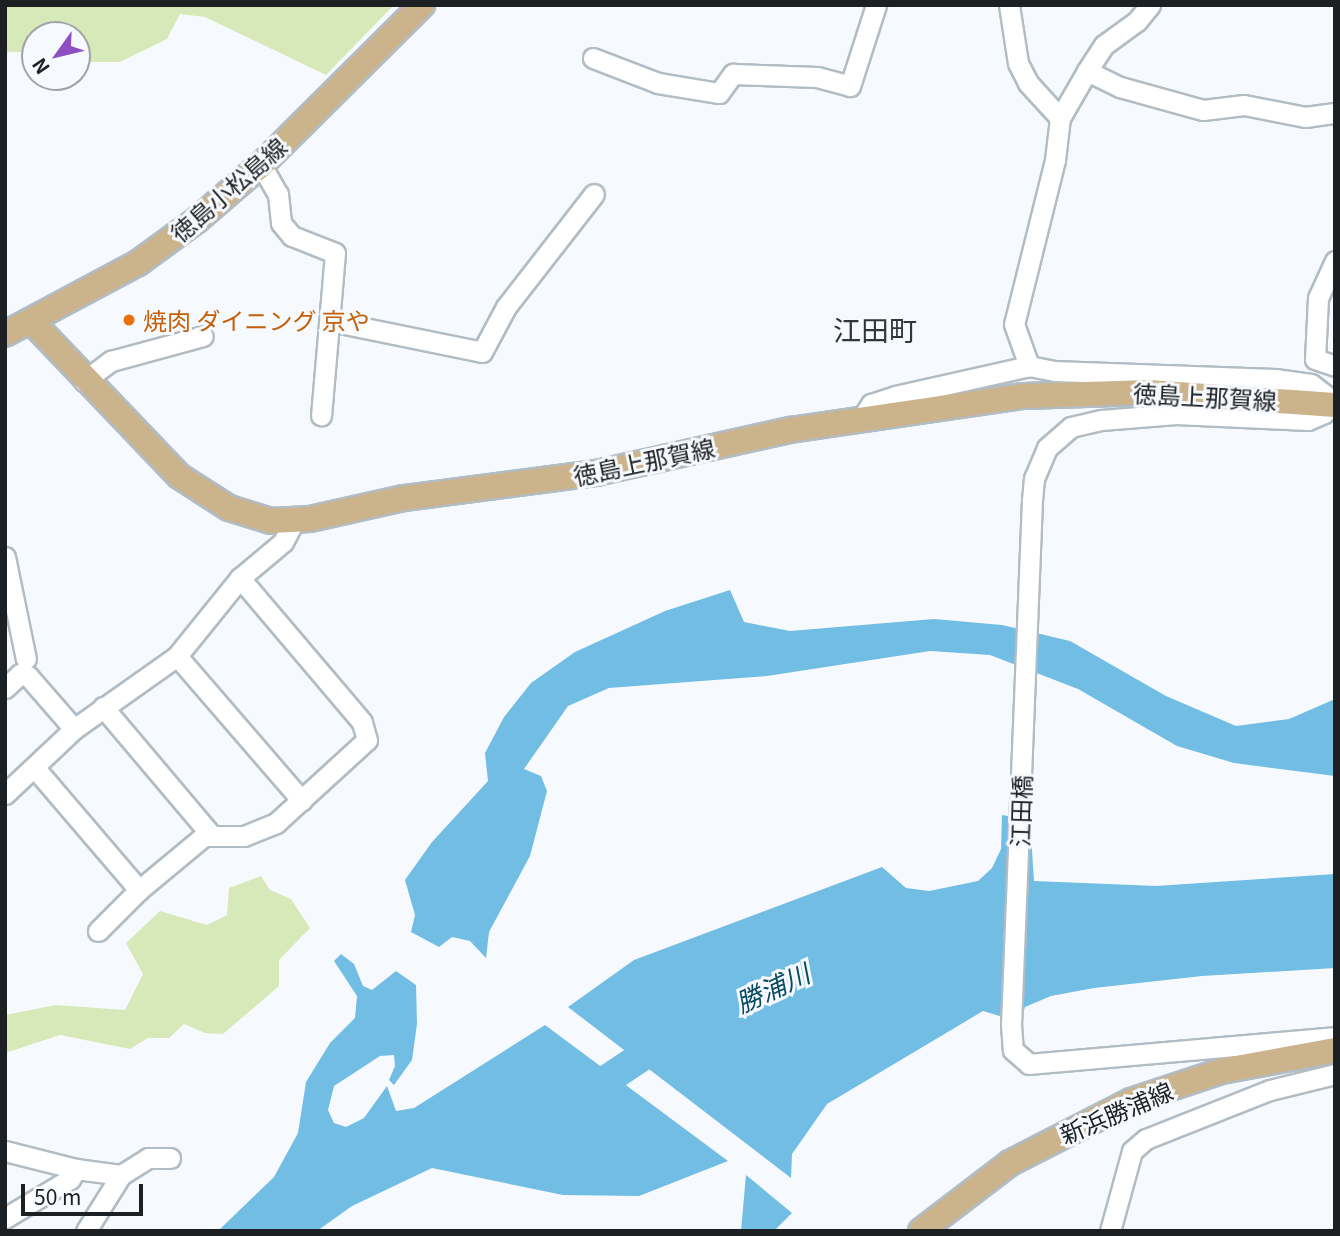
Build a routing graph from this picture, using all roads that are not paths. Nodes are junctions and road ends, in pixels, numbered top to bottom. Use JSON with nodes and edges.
{"nodes":[{"id":1,"x":876,"y":5,"type":"edge"},
{"id":2,"x":1009,"y":5,"type":"edge"},
{"id":3,"x":1150,"y":5,"type":"edge"},
{"id":4,"x":413,"y":9,"type":"edge"},
{"id":5,"x":593,"y":58,"type":"dead end"},
{"id":6,"x":1087,"y":71,"type":"junction"},
{"id":7,"x":1335,"y":113,"type":"edge"},
{"id":8,"x":1060,"y":118,"type":"junction"},
{"id":9,"x":261,"y":165,"type":"junction"},
{"id":10,"x":594,"y":194,"type":"dead end"},
{"id":11,"x":1335,"y":261,"type":"edge"},
{"id":12,"x":31,"y":321,"type":"junction"},
{"id":13,"x":330,"y":321,"type":"junction"},
{"id":14,"x":5,"y":334,"type":"edge"},
{"id":15,"x":203,"y":336,"type":"dead end"},
{"id":16,"x":1029,"y":366,"type":"junction"},
{"id":17,"x":1335,"y":366,"type":"edge"},
{"id":18,"x":84,"y":381,"type":"junction"},
{"id":19,"x":1331,"y":404,"type":"edge"},
{"id":20,"x":321,"y":415,"type":"dead end"},
{"id":21,"x":862,"y":418,"type":"junction"},
{"id":22,"x":294,"y":521,"type":"junction"},
{"id":23,"x":5,"y":557,"type":"edge"},
{"id":24,"x":240,"y":579,"type":"junction"},
{"id":25,"x":177,"y":656,"type":"junction"},
{"id":26,"x":26,"y":659,"type":"dead end"},
{"id":27,"x":5,"y":688,"type":"edge"},
{"id":28,"x":103,"y":707,"type":"junction"},
{"id":29,"x":74,"y":729,"type":"junction"},
{"id":30,"x":34,"y":767,"type":"junction"},
{"id":31,"x":5,"y":794,"type":"edge"},
{"id":32,"x":302,"y":801,"type":"junction"},
{"id":33,"x":211,"y":835,"type":"junction"},
{"id":34,"x":139,"y":890,"type":"junction"},
{"id":35,"x":98,"y":931,"type":"dead end"},
{"id":36,"x":1335,"y":1037,"type":"edge"},
{"id":37,"x":1335,"y":1050,"type":"edge"},
{"id":38,"x":1335,"y":1074,"type":"edge"},
{"id":39,"x":5,"y":1150,"type":"edge"},
{"id":40,"x":170,"y":1158,"type":"dead end"},
{"id":41,"x":75,"y":1169,"type":"junction"},
{"id":42,"x":121,"y":1175,"type":"junction"},
{"id":43,"x":5,"y":1217,"type":"edge"},
{"id":44,"x":86,"y":1231,"type":"edge"},
{"id":45,"x":922,"y":1231,"type":"edge"},
{"id":46,"x":1110,"y":1231,"type":"edge"}],
"edges":[{"from":1,"to":5,"type":"street"},
{"from":2,"to":8,"type":"street"},
{"from":3,"to":6,"type":"street"},
{"from":4,"to":9,"type":"main road","name":"徳島小松島線"},
{"from":6,"to":7,"type":"street"},
{"from":6,"to":8,"type":"street"},
{"from":8,"to":16,"type":"street"},
{"from":9,"to":12,"type":"main road","name":"徳島小松島線"},
{"from":9,"to":13,"type":"street"},
{"from":10,"to":13,"type":"street"},
{"from":11,"to":17,"type":"street"},
{"from":12,"to":14,"type":"main road","name":"徳島小松島線"},
{"from":12,"to":18,"type":"main road","name":"徳島上那賀線"},
{"from":13,"to":20,"type":"street"},
{"from":15,"to":18,"type":"street"},
{"from":16,"to":19,"type":"street"},
{"from":16,"to":21,"type":"street"},
{"from":18,"to":22,"type":"main road","name":"徳島上那賀線"},
{"from":19,"to":21,"type":"main road","name":"徳島上那賀線"},
{"from":19,"to":36,"type":"street","name":"江田橋"},
{"from":21,"to":22,"type":"main road","name":"徳島上那賀線"},
{"from":22,"to":24,"type":"street"},
{"from":23,"to":26,"type":"street"},
{"from":24,"to":25,"type":"street"},
{"from":24,"to":32,"type":"street"},
{"from":25,"to":28,"type":"street"},
{"from":25,"to":32,"type":"street"},
{"from":27,"to":29,"type":"street"},
{"from":28,"to":29,"type":"street"},
{"from":28,"to":33,"type":"street"},
{"from":29,"to":30,"type":"street"},
{"from":30,"to":31,"type":"street"},
{"from":30,"to":34,"type":"street"},
{"from":32,"to":33,"type":"street"},
{"from":33,"to":34,"type":"street"},
{"from":34,"to":35,"type":"street"},
{"from":37,"to":45,"type":"main road","name":"新浜勝浦線"},
{"from":38,"to":46,"type":"street"},
{"from":39,"to":41,"type":"street"},
{"from":40,"to":42,"type":"street"},
{"from":41,"to":42,"type":"street"},
{"from":41,"to":43,"type":"street"},
{"from":42,"to":44,"type":"street"}]}
